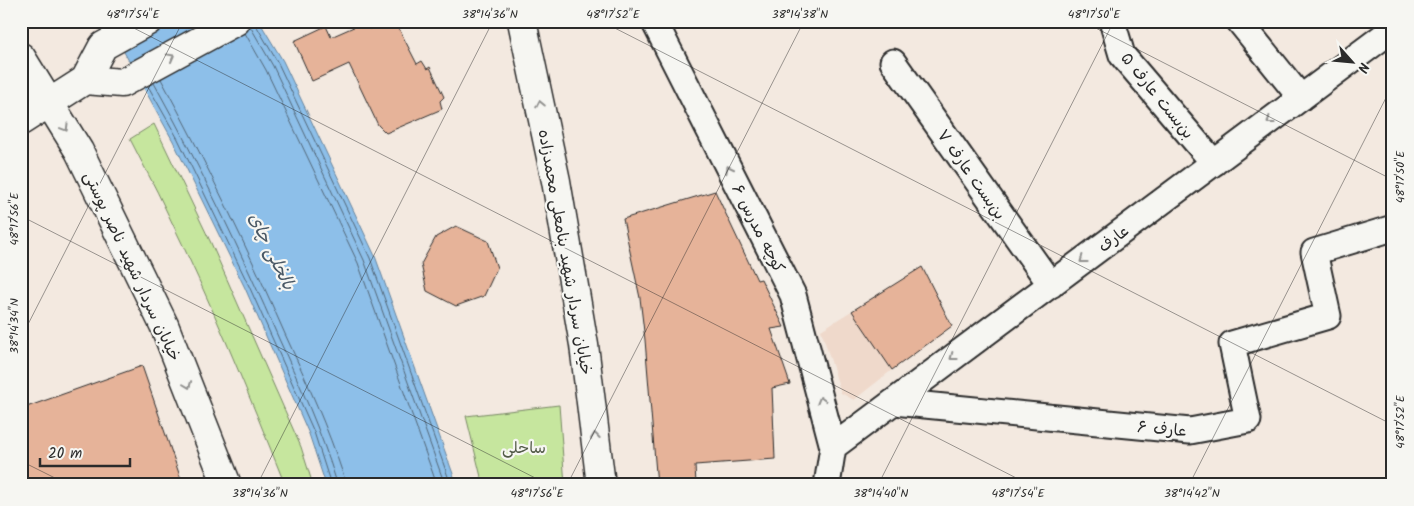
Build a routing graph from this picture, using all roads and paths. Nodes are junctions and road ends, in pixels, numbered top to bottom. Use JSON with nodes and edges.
{"nodes":[{"id":1,"x":148,"y":21,"type":"edge"},
{"id":2,"x":236,"y":21,"type":"edge"},
{"id":3,"x":522,"y":21,"type":"edge"},
{"id":4,"x":654,"y":21,"type":"edge"},
{"id":5,"x":1112,"y":21,"type":"edge"},
{"id":6,"x":1239,"y":21,"type":"edge"},
{"id":7,"x":1393,"y":29,"type":"edge"},
{"id":8,"x":21,"y":57,"type":"edge"},
{"id":9,"x":893,"y":62,"type":"dead end"},
{"id":10,"x":84,"y":80,"type":"junction"},
{"id":11,"x":1301,"y":98,"type":"junction"},
{"id":12,"x":50,"y":103,"type":"junction"},
{"id":13,"x":21,"y":121,"type":"edge"},
{"id":14,"x":1214,"y":163,"type":"junction"},
{"id":15,"x":1393,"y":228,"type":"edge"},
{"id":16,"x":1051,"y":285,"type":"junction"},
{"id":17,"x":894,"y":402,"type":"junction"},
{"id":18,"x":833,"y":447,"type":"junction"},
{"id":19,"x":227,"y":485,"type":"edge"},
{"id":20,"x":601,"y":485,"type":"edge"},
{"id":21,"x":827,"y":485,"type":"edge"}],
"edges":[{"from":1,"to":10,"type":"main road"},
{"from":10,"to":2,"type":"main road","one_way":true},
{"from":20,"to":3,"type":"main road","name":"خیابان سردار شهید بنامعلی محمدزاده","one_way":true},
{"from":18,"to":4,"type":"street","name":"کوچه مدرس ۶","one_way":true},
{"from":5,"to":14,"type":"street","name":"بن‌بست عارف ۵"},
{"from":6,"to":11,"type":"street"},
{"from":7,"to":11,"type":"street","name":"عارف"},
{"from":8,"to":12,"type":"main road","name":"خیابان سردار شهید ناصر پوستی"},
{"from":9,"to":16,"type":"street","name":"بن‌بست عارف ۷"},
{"from":10,"to":12,"type":"main road"},
{"from":11,"to":14,"type":"street","name":"عارف","one_way":true},
{"from":12,"to":13,"type":"main road"},
{"from":12,"to":19,"type":"main road","name":"خیابان سردار شهید ناصر پوستی","one_way":true},
{"from":14,"to":16,"type":"street","name":"عارف","one_way":true},
{"from":15,"to":17,"type":"street","name":"عارف ۶"},
{"from":16,"to":17,"type":"street","name":"عارف","one_way":true},
{"from":17,"to":18,"type":"street","name":"عارف"},
{"from":18,"to":21,"type":"street"}]}
